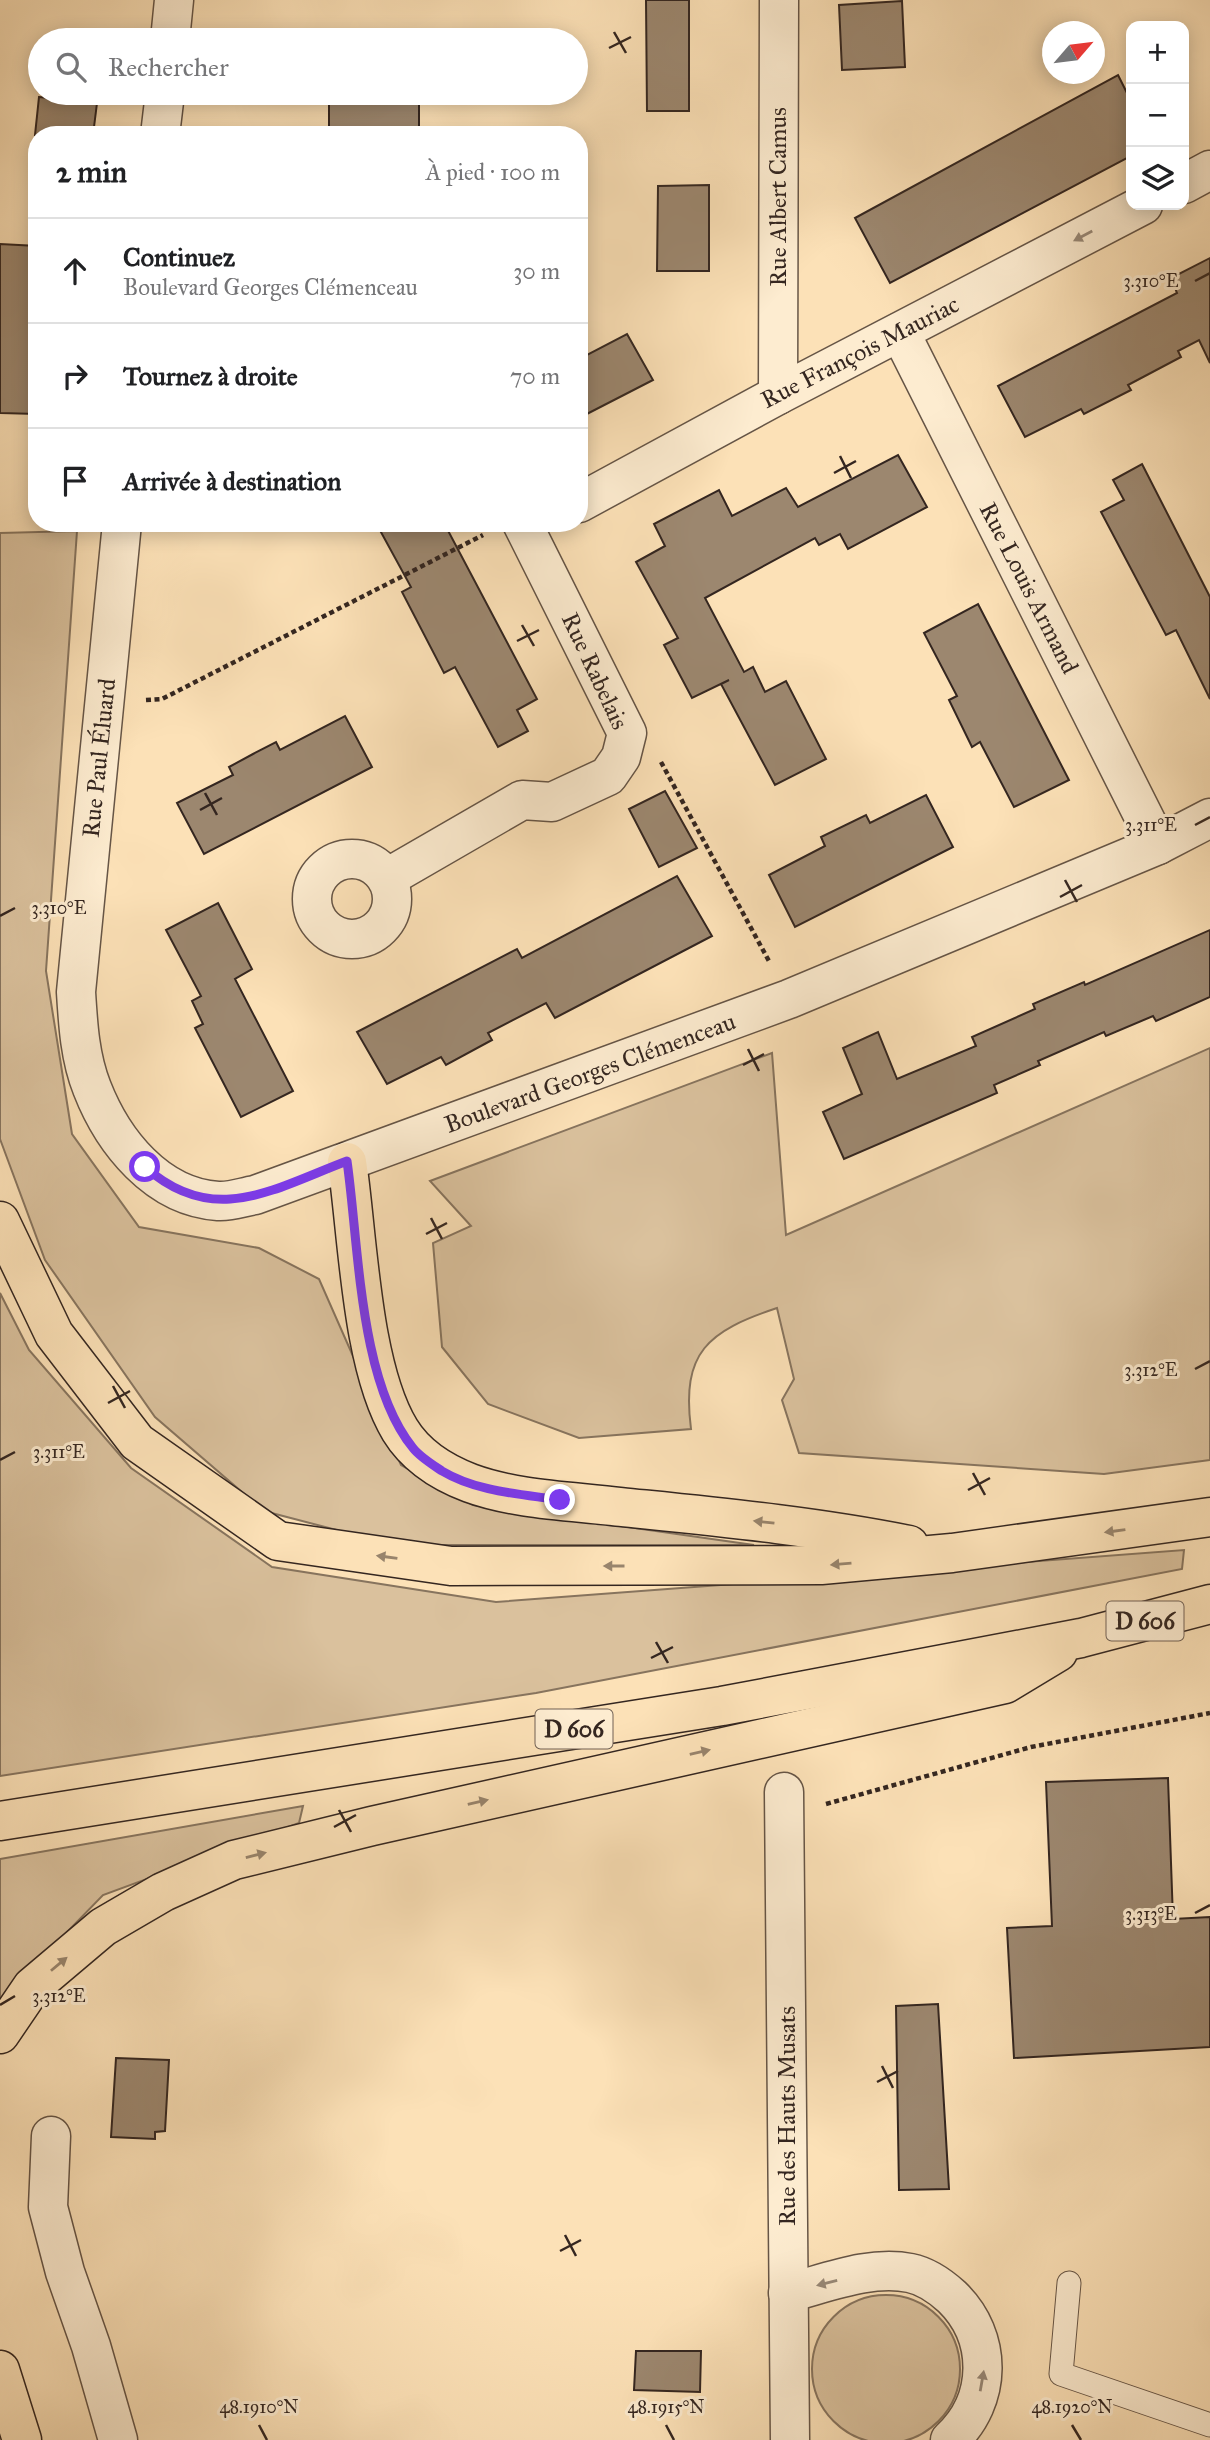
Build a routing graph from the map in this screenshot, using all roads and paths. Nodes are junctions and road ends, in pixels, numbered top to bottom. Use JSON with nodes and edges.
{"nodes":[{"id":1,"x":174,"y":0,"type":"edge"},
{"id":2,"x":779,"y":0,"type":"edge"},
{"id":3,"x":171,"y":28,"type":"edge"},
{"id":4,"x":163,"y":105,"type":"edge"},
{"id":5,"x":161,"y":126,"type":"edge"},
{"id":6,"x":1210,"y":170,"type":"edge"},
{"id":7,"x":1189,"y":181,"type":"edge"},
{"id":8,"x":1133,"y":210,"type":"edge"},
{"id":9,"x":900,"y":332,"type":"junction"},
{"id":10,"x":778,"y":395,"type":"junction"},
{"id":11,"x":588,"y":498,"type":"edge"},
{"id":12,"x":121,"y":532,"type":"edge"},
{"id":13,"x":489,"y":532,"type":"edge"},
{"id":14,"x":533,"y":532,"type":"edge"},
{"id":15,"x":142,"y":701,"type":"dead end"},
{"id":16,"x":653,"y":755,"type":"dead end"},
{"id":17,"x":1210,"y":818,"type":"edge"},
{"id":18,"x":1158,"y":845,"type":"junction"},
{"id":19,"x":387,"y":878,"type":"dead end"},
{"id":20,"x":775,"y":972,"type":"dead end"},
{"id":21,"x":76,"y":992,"type":"joint"},
{"id":22,"x":347,"y":1161,"type":"junction"},
{"id":23,"x":0,"y":1221,"type":"edge"},
{"id":24,"x":1210,"y":1517,"type":"edge"},
{"id":25,"x":953,"y":1553,"type":"junction"},
{"id":26,"x":1210,"y":1604,"type":"edge"},
{"id":27,"x":1081,"y":1638,"type":"junction"},
{"id":28,"x":1210,"y":1713,"type":"edge"},
{"id":29,"x":785,"y":1806,"type":"joint"},
{"id":30,"x":0,"y":1821,"type":"edge"},
{"id":31,"x":0,"y":2034,"type":"edge"},
{"id":32,"x":51,"y":2136,"type":"dead end"},
{"id":33,"x":1069,"y":2283,"type":"dead end"},
{"id":34,"x":788,"y":2293,"type":"junction"},
{"id":35,"x":0,"y":2370,"type":"edge"},
{"id":36,"x":1210,"y":2425,"type":"edge"},
{"id":37,"x":22,"y":2440,"type":"edge"},
{"id":38,"x":118,"y":2440,"type":"edge"},
{"id":39,"x":790,"y":2440,"type":"edge"},
{"id":40,"x":950,"y":2440,"type":"edge"}],
"edges":[{"from":1,"to":3,"type":"street"},
{"from":2,"to":10,"type":"street","name":"Rue Albert Camus"},
{"from":4,"to":5,"type":"street"},
{"from":6,"to":7,"type":"street"},
{"from":8,"to":9,"type":"street","name":"Rue François Mauriac","one_way":true},
{"from":9,"to":10,"type":"street","name":"Rue François Mauriac"},
{"from":9,"to":18,"type":"street","name":"Rue Louis Armand"},
{"from":10,"to":11,"type":"street","name":"Rue François Mauriac"},
{"from":12,"to":21,"type":"street","name":"Rue Paul Éluard"},
{"from":13,"to":15,"type":"path"},
{"from":14,"to":19,"type":"street","name":"Rue Rabelais"},
{"from":16,"to":20,"type":"path"},
{"from":17,"to":18,"type":"street","name":"Boulevard Georges Clémenceau"},
{"from":18,"to":22,"type":"street","name":"Boulevard Georges Clémenceau"},
{"from":21,"to":22,"type":"street","name":"Boulevard Georges Clémenceau"},
{"from":25,"to":22,"type":"main road","one_way":true},
{"from":25,"to":23,"type":"main road","one_way":true},
{"from":24,"to":25,"type":"main road","one_way":true},
{"from":26,"to":27,"type":"main road","number":"D 606"},
{"from":27,"to":30,"type":"main road","number":"D 606"},
{"from":31,"to":27,"type":"main road","one_way":true},
{"from":28,"to":29,"type":"path"},
{"from":29,"to":34,"type":"street","name":"Rue des Hauts Musats"},
{"from":32,"to":38,"type":"street"},
{"from":33,"to":36,"type":"lane"},
{"from":34,"to":39,"type":"street","name":"Rue des Hauts Musats"},
{"from":40,"to":34,"type":"street","one_way":true},
{"from":35,"to":37,"type":"main road"}]}
